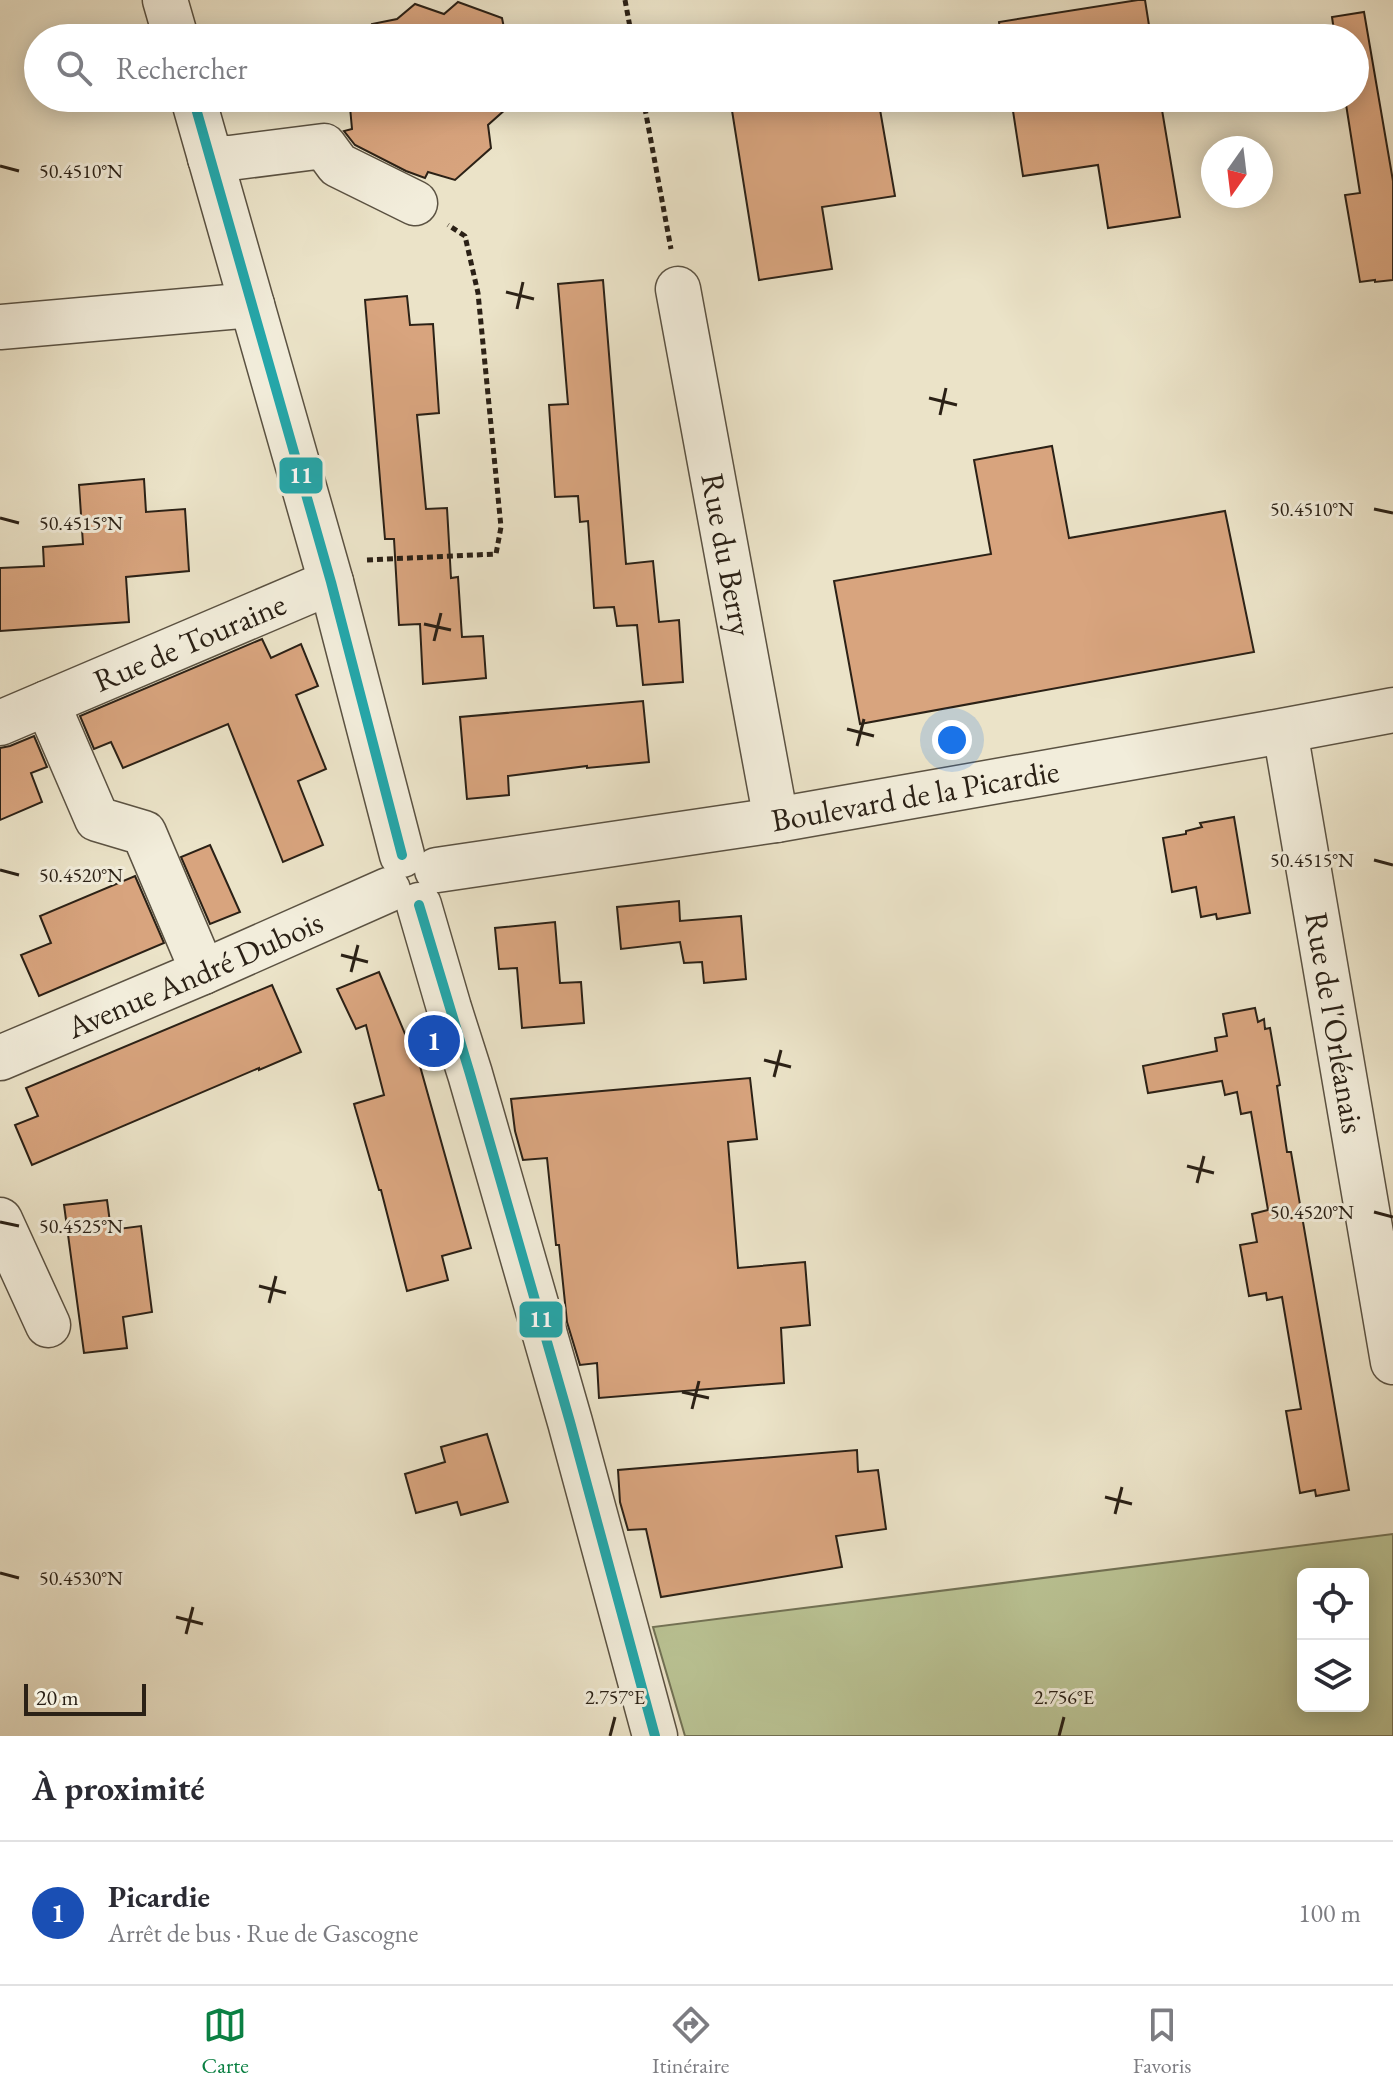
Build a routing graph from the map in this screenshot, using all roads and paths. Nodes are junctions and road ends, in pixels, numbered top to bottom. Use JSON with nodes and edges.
{"nodes":[{"id":1,"x":165,"y":0,"type":"edge"},
{"id":2,"x":625,"y":0,"type":"edge"},
{"id":3,"x":172,"y":24,"type":"edge"},
{"id":4,"x":629,"y":24,"type":"edge"},
{"id":5,"x":197,"y":112,"type":"edge"},
{"id":6,"x":646,"y":112,"type":"edge"},
{"id":7,"x":210,"y":158,"type":"junction"},
{"id":8,"x":415,"y":203,"type":"joint"},
{"id":9,"x":678,"y":289,"type":"joint"},
{"id":10,"x":252,"y":305,"type":"junction"},
{"id":11,"x":0,"y":327,"type":"edge"},
{"id":12,"x":328,"y":575,"type":"junction"},
{"id":13,"x":47,"y":703,"type":"junction"},
{"id":14,"x":1393,"y":710,"type":"edge"},
{"id":15,"x":0,"y":723,"type":"edge"},
{"id":16,"x":1285,"y":731,"type":"junction"},
{"id":17,"x":776,"y":820,"type":"junction"},
{"id":18,"x":412,"y":880,"type":"junction"},
{"id":19,"x":203,"y":972,"type":"junction"},
{"id":20,"x":0,"y":1058,"type":"edge"},
{"id":21,"x":0,"y":1220,"type":"edge"},
{"id":22,"x":48,"y":1325,"type":"dead end"},
{"id":23,"x":1393,"y":1362,"type":"edge"},
{"id":24,"x":655,"y":1736,"type":"edge"}],
"edges":[{"from":1,"to":3,"type":"street"},
{"from":2,"to":4,"type":"path"},
{"from":5,"to":7,"type":"street"},
{"from":6,"to":9,"type":"path"},
{"from":7,"to":8,"type":"street"},
{"from":7,"to":10,"type":"street"},
{"from":8,"to":12,"type":"path"},
{"from":9,"to":17,"type":"street","name":"Rue du Berry"},
{"from":10,"to":11,"type":"street"},
{"from":10,"to":12,"type":"street"},
{"from":12,"to":13,"type":"street","name":"Rue de Touraine"},
{"from":12,"to":18,"type":"street"},
{"from":13,"to":15,"type":"street","name":"Rue de Touraine"},
{"from":13,"to":19,"type":"street"},
{"from":14,"to":16,"type":"street","name":"Boulevard de la Picardie"},
{"from":16,"to":17,"type":"street","name":"Boulevard de la Picardie"},
{"from":16,"to":23,"type":"street","name":"Rue de l'Orléanais"},
{"from":17,"to":18,"type":"street","name":"Boulevard de la Picardie"},
{"from":18,"to":19,"type":"street","name":"Avenue André Dubois"},
{"from":18,"to":24,"type":"street"},
{"from":19,"to":20,"type":"street","name":"Avenue André Dubois"},
{"from":21,"to":22,"type":"street"}]}
